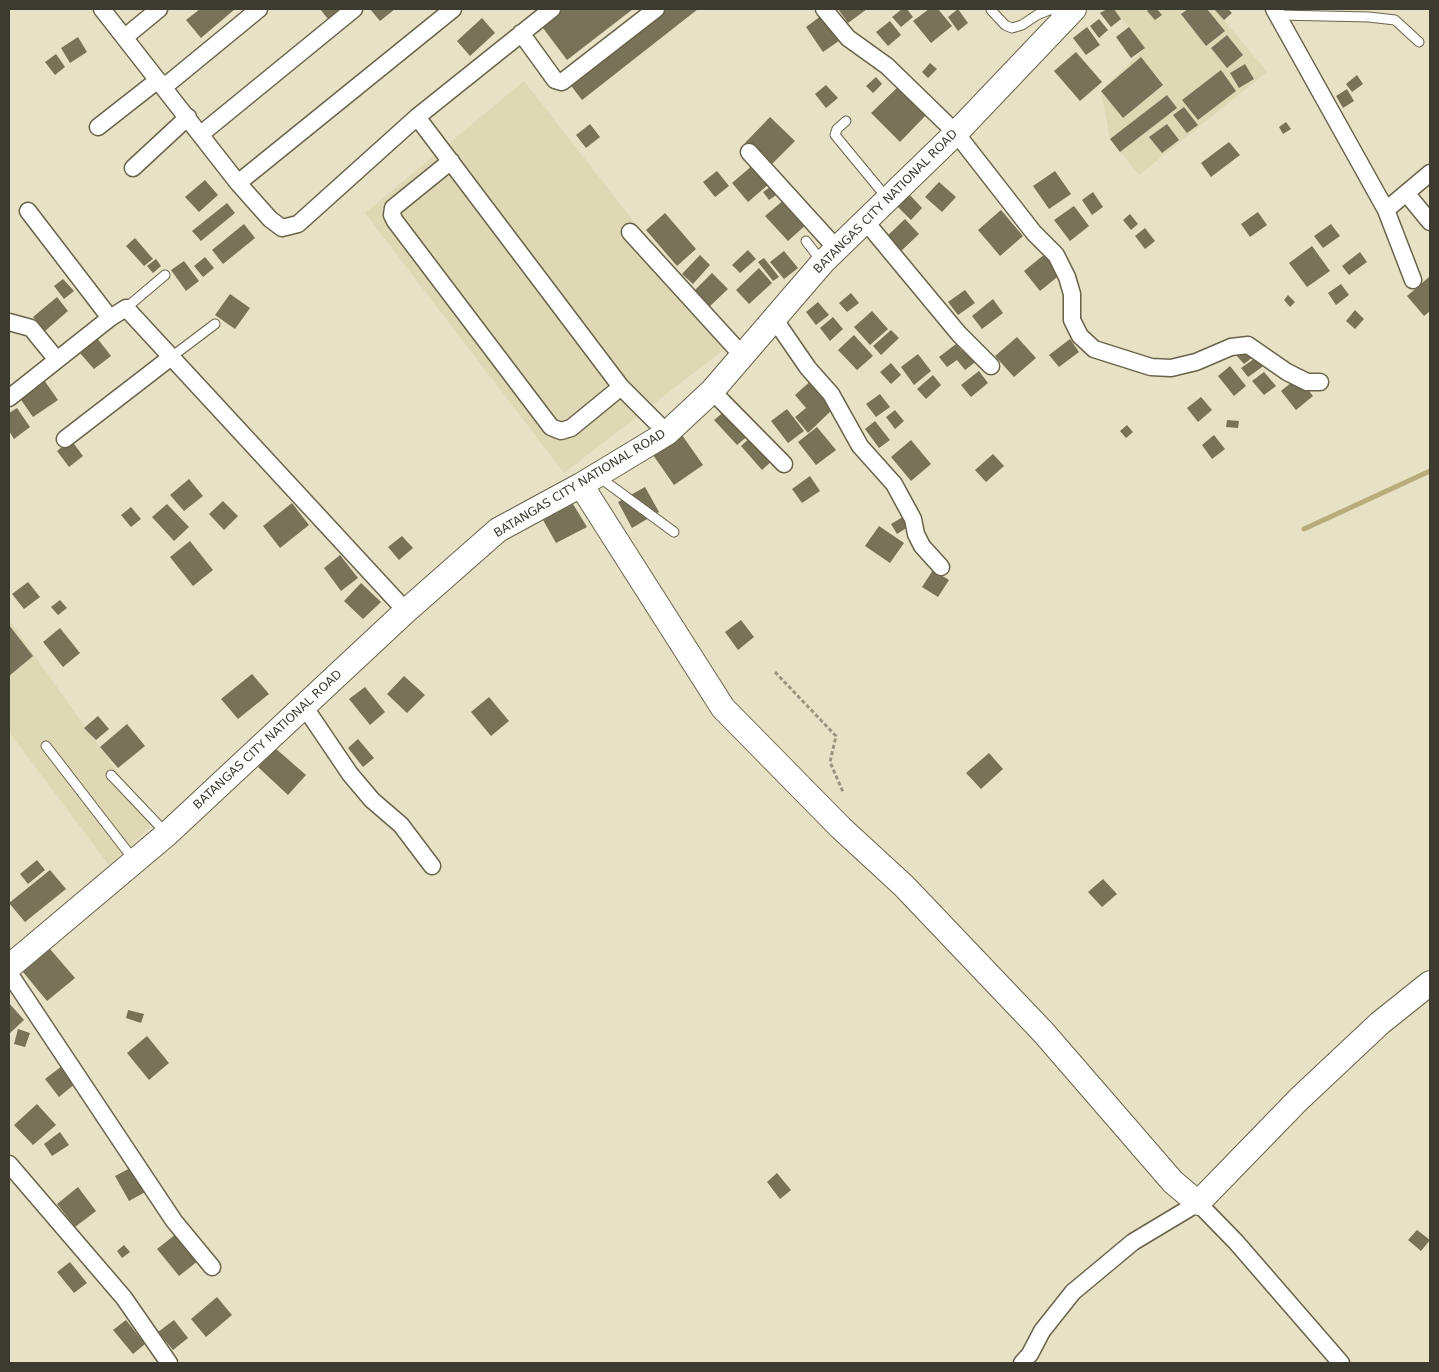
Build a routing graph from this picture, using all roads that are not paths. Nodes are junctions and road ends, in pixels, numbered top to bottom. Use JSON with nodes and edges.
{"nodes":[{"id":1,"x":102,"y":9,"type":"edge"},
{"id":2,"x":159,"y":9,"type":"edge"},
{"id":3,"x":259,"y":9,"type":"edge"},
{"id":4,"x":354,"y":9,"type":"edge"},
{"id":5,"x":453,"y":9,"type":"edge"},
{"id":6,"x":552,"y":9,"type":"edge"},
{"id":7,"x":656,"y":9,"type":"edge"},
{"id":8,"x":824,"y":9,"type":"edge"},
{"id":9,"x":991,"y":10,"type":"dead end"},
{"id":10,"x":1071,"y":12,"type":"edge"},
{"id":11,"x":1276,"y":12,"type":"edge"},
{"id":12,"x":521,"y":33,"type":"junction"},
{"id":13,"x":125,"y":36,"type":"junction"},
{"id":14,"x":1419,"y":42,"type":"dead end"},
{"id":15,"x":161,"y":83,"type":"junction"},
{"id":16,"x":188,"y":117,"type":"junction"},
{"id":17,"x":417,"y":118,"type":"junction"},
{"id":18,"x":846,"y":121,"type":"dead end"},
{"id":19,"x":98,"y":127,"type":"dead end"},
{"id":20,"x":956,"y":133,"type":"junction"},
{"id":21,"x":201,"y":134,"type":"junction"},
{"id":22,"x":749,"y":152,"type":"dead end"},
{"id":23,"x":451,"y":161,"type":"junction"},
{"id":24,"x":134,"y":168,"type":"dead end"},
{"id":25,"x":1430,"y":173,"type":"edge"},
{"id":26,"x":238,"y":183,"type":"junction"},
{"id":27,"x":1407,"y":194,"type":"junction"},
{"id":28,"x":888,"y":199,"type":"junction"},
{"id":29,"x":1386,"y":210,"type":"junction"},
{"id":30,"x":28,"y":211,"type":"dead end"},
{"id":31,"x":866,"y":222,"type":"junction"},
{"id":32,"x":1430,"y":222,"type":"edge"},
{"id":33,"x":630,"y":232,"type":"dead end"},
{"id":34,"x":806,"y":241,"type":"dead end"},
{"id":35,"x":830,"y":255,"type":"junction"},
{"id":36,"x":165,"y":275,"type":"dead end"},
{"id":37,"x":1414,"y":280,"type":"dead end"},
{"id":38,"x":126,"y":308,"type":"junction"},
{"id":39,"x":110,"y":318,"type":"junction"},
{"id":40,"x":775,"y":320,"type":"junction"},
{"id":41,"x":9,"y":322,"type":"edge"},
{"id":42,"x":214,"y":324,"type":"dead end"},
{"id":43,"x":742,"y":355,"type":"junction"},
{"id":44,"x":170,"y":358,"type":"junction"},
{"id":45,"x":57,"y":360,"type":"junction"},
{"id":46,"x":991,"y":366,"type":"dead end"},
{"id":47,"x":1320,"y":382,"type":"dead end"},
{"id":48,"x":621,"y":387,"type":"junction"},
{"id":49,"x":712,"y":392,"type":"junction"},
{"id":50,"x":9,"y":398,"type":"edge"},
{"id":51,"x":666,"y":433,"type":"junction"},
{"id":52,"x":65,"y":439,"type":"dead end"},
{"id":53,"x":784,"y":464,"type":"dead end"},
{"id":54,"x":589,"y":480,"type":"junction"},
{"id":55,"x":674,"y":532,"type":"dead end"},
{"id":56,"x":941,"y":567,"type":"dead end"},
{"id":57,"x":406,"y":611,"type":"junction"},
{"id":58,"x":304,"y":706,"type":"junction"},
{"id":59,"x":46,"y":746,"type":"dead end"},
{"id":60,"x":111,"y":775,"type":"dead end"},
{"id":61,"x":167,"y":834,"type":"junction"},
{"id":62,"x":135,"y":861,"type":"junction"},
{"id":63,"x":432,"y":866,"type":"dead end"},
{"id":64,"x":9,"y":967,"type":"edge"},
{"id":65,"x":9,"y":973,"type":"edge"},
{"id":66,"x":1430,"y":983,"type":"edge"},
{"id":67,"x":9,"y":1164,"type":"edge"},
{"id":68,"x":1198,"y":1203,"type":"junction"},
{"id":69,"x":212,"y":1267,"type":"dead end"},
{"id":70,"x":169,"y":1363,"type":"edge"},
{"id":71,"x":1022,"y":1363,"type":"edge"},
{"id":72,"x":1341,"y":1363,"type":"edge"}],
"edges":[{"from":1,"to":13,"type":"street"},
{"from":2,"to":13,"type":"street"},
{"from":3,"to":15,"type":"street"},
{"from":4,"to":21,"type":"street"},
{"from":5,"to":26,"type":"street"},
{"from":6,"to":12,"type":"street"},
{"from":7,"to":12,"type":"street"},
{"from":8,"to":20,"type":"street"},
{"from":9,"to":10,"type":"lane"},
{"from":10,"to":20,"type":"street","name":"BATANGAS CITY NATIONAL ROAD"},
{"from":11,"to":14,"type":"lane"},
{"from":11,"to":29,"type":"street"},
{"from":12,"to":17,"type":"street"},
{"from":13,"to":15,"type":"street"},
{"from":15,"to":16,"type":"street"},
{"from":15,"to":19,"type":"street"},
{"from":16,"to":21,"type":"street"},
{"from":16,"to":24,"type":"street"},
{"from":17,"to":23,"type":"street"},
{"from":17,"to":26,"type":"street"},
{"from":18,"to":28,"type":"lane"},
{"from":20,"to":28,"type":"street","name":"BATANGAS CITY NATIONAL ROAD"},
{"from":20,"to":47,"type":"street"},
{"from":21,"to":26,"type":"street"},
{"from":22,"to":35,"type":"street"},
{"from":23,"to":48,"type":"street"},
{"from":23,"to":48,"type":"street"},
{"from":25,"to":27,"type":"street"},
{"from":27,"to":29,"type":"street"},
{"from":27,"to":32,"type":"street"},
{"from":28,"to":31,"type":"street","name":"BATANGAS CITY NATIONAL ROAD"},
{"from":29,"to":37,"type":"street"},
{"from":30,"to":39,"type":"street"},
{"from":31,"to":35,"type":"street","name":"BATANGAS CITY NATIONAL ROAD"},
{"from":31,"to":46,"type":"street"},
{"from":33,"to":43,"type":"street"},
{"from":34,"to":35,"type":"lane"},
{"from":35,"to":40,"type":"street","name":"BATANGAS CITY NATIONAL ROAD"},
{"from":36,"to":38,"type":"lane"},
{"from":38,"to":39,"type":"street"},
{"from":38,"to":44,"type":"street"},
{"from":39,"to":45,"type":"street"},
{"from":40,"to":43,"type":"street","name":"BATANGAS CITY NATIONAL ROAD"},
{"from":40,"to":56,"type":"street"},
{"from":41,"to":45,"type":"street"},
{"from":42,"to":44,"type":"lane"},
{"from":43,"to":49,"type":"street","name":"BATANGAS CITY NATIONAL ROAD"},
{"from":44,"to":52,"type":"street"},
{"from":44,"to":57,"type":"street"},
{"from":45,"to":50,"type":"street"},
{"from":48,"to":51,"type":"street"},
{"from":49,"to":51,"type":"street","name":"BATANGAS CITY NATIONAL ROAD"},
{"from":49,"to":53,"type":"street"},
{"from":51,"to":54,"type":"street","name":"BATANGAS CITY NATIONAL ROAD"},
{"from":54,"to":55,"type":"lane"},
{"from":54,"to":57,"type":"street","name":"BATANGAS CITY NATIONAL ROAD"},
{"from":54,"to":68,"type":"street"},
{"from":57,"to":58,"type":"street","name":"BATANGAS CITY NATIONAL ROAD"},
{"from":58,"to":61,"type":"street","name":"BATANGAS CITY NATIONAL ROAD"},
{"from":58,"to":63,"type":"street"},
{"from":59,"to":62,"type":"lane"},
{"from":60,"to":61,"type":"lane"},
{"from":61,"to":62,"type":"street","name":"BATANGAS CITY NATIONAL ROAD"},
{"from":62,"to":64,"type":"street","name":"BATANGAS CITY NATIONAL ROAD"},
{"from":65,"to":69,"type":"street"},
{"from":66,"to":68,"type":"street"},
{"from":67,"to":70,"type":"street"},
{"from":68,"to":71,"type":"street"},
{"from":68,"to":72,"type":"street"}]}
